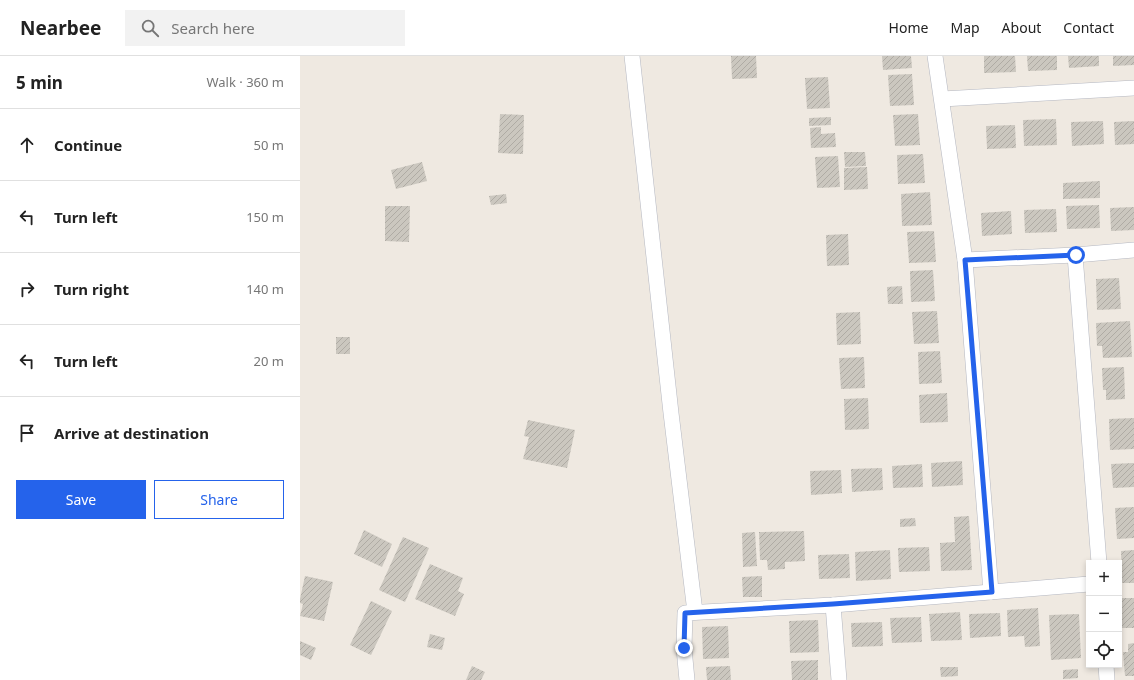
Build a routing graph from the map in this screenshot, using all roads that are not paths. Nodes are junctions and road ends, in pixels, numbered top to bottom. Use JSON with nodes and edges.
{"nodes":[{"id":1,"x":632,"y":56,"type":"edge"},
{"id":2,"x":935,"y":56,"type":"edge"},
{"id":3,"x":1134,"y":88,"type":"edge"},
{"id":4,"x":942,"y":99,"type":"junction"},
{"id":5,"x":1134,"y":250,"type":"edge"},
{"id":6,"x":1076,"y":255,"type":"junction"},
{"id":7,"x":965,"y":260,"type":"junction"},
{"id":8,"x":1099,"y":560,"type":"edge"},
{"id":9,"x":1086,"y":584,"type":"edge"},
{"id":10,"x":992,"y":592,"type":"junction"},
{"id":11,"x":833,"y":604,"type":"junction"},
{"id":12,"x":695,"y":612,"type":"junction"},
{"id":13,"x":1106,"y":668,"type":"edge"},
{"id":14,"x":687,"y":680,"type":"edge"},
{"id":15,"x":839,"y":680,"type":"edge"},
{"id":16,"x":1107,"y":680,"type":"edge"}],
"edges":[{"from":1,"to":12,"type":"street"},
{"from":2,"to":4,"type":"street"},
{"from":3,"to":4,"type":"street"},
{"from":4,"to":7,"type":"street"},
{"from":5,"to":6,"type":"street"},
{"from":6,"to":7,"type":"street"},
{"from":6,"to":8,"type":"street"},
{"from":7,"to":10,"type":"street"},
{"from":9,"to":10,"type":"street"},
{"from":10,"to":11,"type":"street"},
{"from":11,"to":12,"type":"street"},
{"from":11,"to":15,"type":"street"},
{"from":12,"to":14,"type":"street"},
{"from":13,"to":16,"type":"street"}]}
